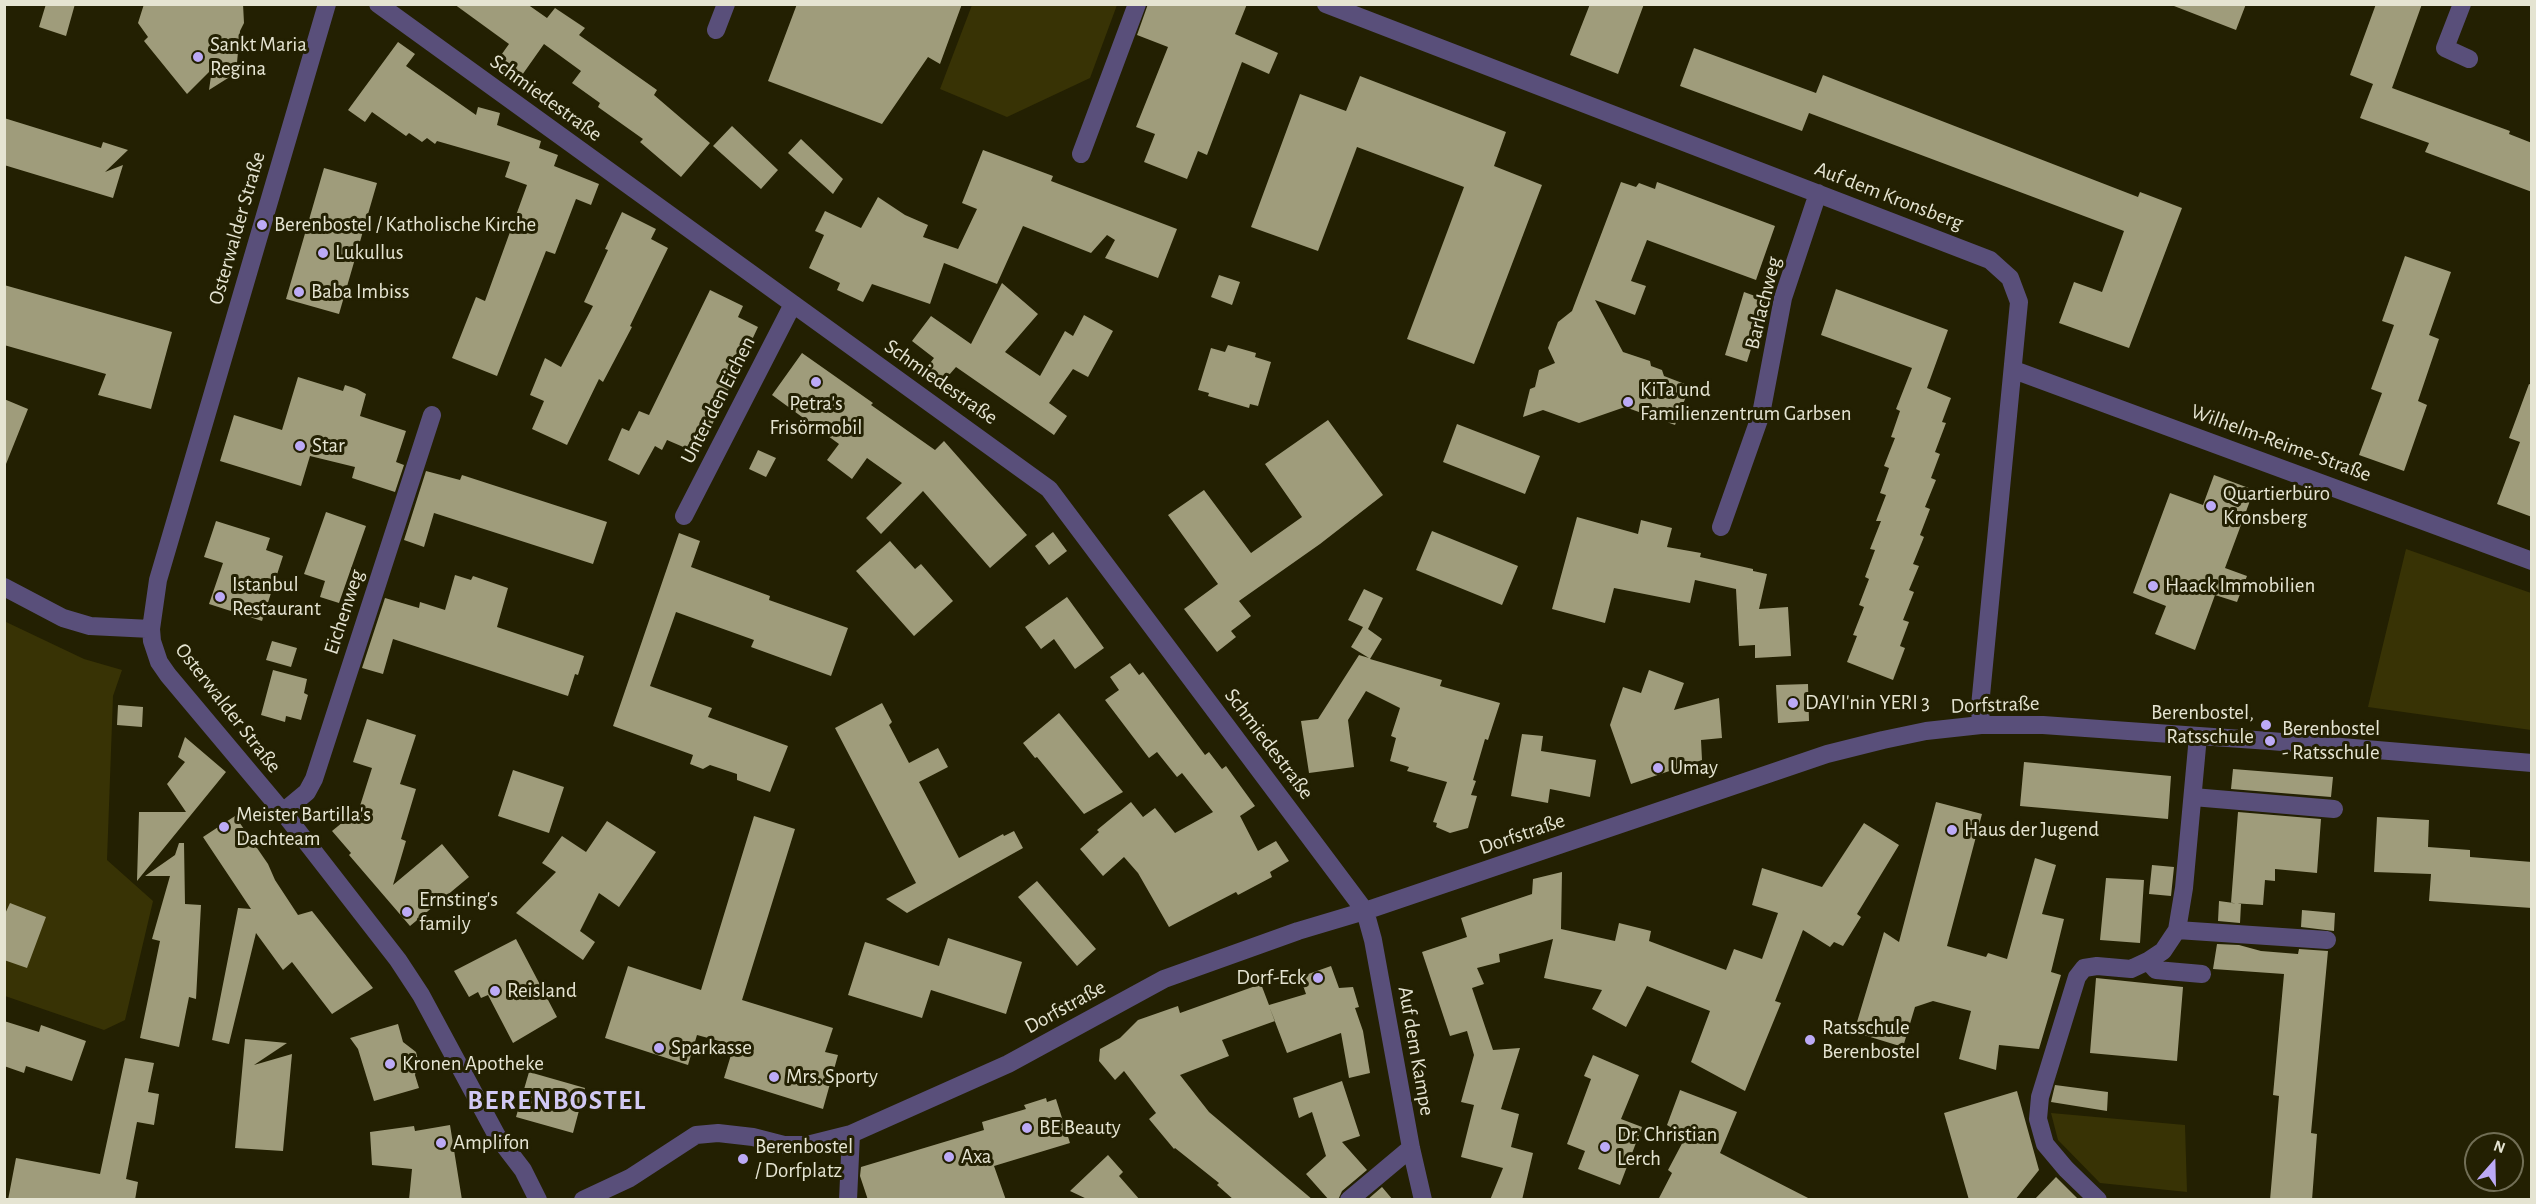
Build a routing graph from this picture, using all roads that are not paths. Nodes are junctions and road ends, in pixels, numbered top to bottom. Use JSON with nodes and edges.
{"nodes":[{"id":1,"x":327,"y":4,"type":"edge"},
{"id":2,"x":378,"y":4,"type":"edge"},
{"id":3,"x":726,"y":4,"type":"edge"},
{"id":4,"x":1137,"y":4,"type":"edge"},
{"id":5,"x":1326,"y":4,"type":"edge"},
{"id":6,"x":2462,"y":4,"type":"edge"},
{"id":7,"x":716,"y":30,"type":"dead end"},
{"id":8,"x":2469,"y":59,"type":"dead end"},
{"id":9,"x":1082,"y":154,"type":"dead end"},
{"id":10,"x":1818,"y":193,"type":"junction"},
{"id":11,"x":793,"y":304,"type":"junction"},
{"id":12,"x":2014,"y":370,"type":"junction"},
{"id":13,"x":432,"y":415,"type":"dead end"},
{"id":14,"x":684,"y":516,"type":"dead end"},
{"id":15,"x":1721,"y":527,"type":"dead end"},
{"id":16,"x":2532,"y":561,"type":"edge"},
{"id":17,"x":4,"y":587,"type":"edge"},
{"id":18,"x":151,"y":629,"type":"junction"},
{"id":19,"x":1981,"y":725,"type":"junction"},
{"id":20,"x":2198,"y":736,"type":"junction"},
{"id":21,"x":2532,"y":763,"type":"edge"},
{"id":22,"x":2193,"y":797,"type":"junction"},
{"id":23,"x":2334,"y":809,"type":"dead end"},
{"id":24,"x":283,"y":812,"type":"junction"},
{"id":25,"x":1365,"y":911,"type":"junction"},
{"id":26,"x":2176,"y":930,"type":"junction"},
{"id":27,"x":2327,"y":940,"type":"dead end"},
{"id":28,"x":2148,"y":961,"type":"junction"},
{"id":29,"x":2202,"y":974,"type":"dead end"},
{"id":30,"x":851,"y":1134,"type":"junction"},
{"id":31,"x":1411,"y":1149,"type":"junction"},
{"id":32,"x":538,"y":1200,"type":"edge"},
{"id":33,"x":583,"y":1200,"type":"edge"},
{"id":34,"x":848,"y":1200,"type":"edge"},
{"id":35,"x":1349,"y":1200,"type":"edge"},
{"id":36,"x":1423,"y":1200,"type":"edge"},
{"id":37,"x":2098,"y":1200,"type":"edge"}],
"edges":[{"from":1,"to":18,"type":"street","name":"Osterwalder Straße"},
{"from":2,"to":11,"type":"street","name":"Schmiedestraße"},
{"from":3,"to":7,"type":"street"},
{"from":4,"to":9,"type":"street"},
{"from":5,"to":10,"type":"street","name":"Auf dem Kronsberg"},
{"from":6,"to":8,"type":"street"},
{"from":10,"to":12,"type":"street","name":"Auf dem Kronsberg"},
{"from":10,"to":15,"type":"street","name":"Barlachweg"},
{"from":11,"to":14,"type":"street","name":"Unter den Eichen"},
{"from":11,"to":25,"type":"street","name":"Schmiedestraße"},
{"from":12,"to":16,"type":"street","name":"Wilhelm-Reime-Straße"},
{"from":12,"to":19,"type":"street","name":"Auf dem Kronsberg"},
{"from":13,"to":24,"type":"street","name":"Eichenweg"},
{"from":17,"to":18,"type":"street"},
{"from":18,"to":24,"type":"street","name":"Osterwalder Straße"},
{"from":19,"to":20,"type":"street","name":"Dorfstraße"},
{"from":19,"to":25,"type":"street","name":"Dorfstraße"},
{"from":20,"to":21,"type":"street","name":"Dorfstraße"},
{"from":20,"to":22,"type":"street"},
{"from":22,"to":23,"type":"street"},
{"from":22,"to":26,"type":"street"},
{"from":24,"to":32,"type":"street","name":"Osterwalder Straße"},
{"from":25,"to":30,"type":"street","name":"Dorfstraße"},
{"from":25,"to":31,"type":"street","name":"Auf dem Kampe"},
{"from":26,"to":27,"type":"street"},
{"from":26,"to":28,"type":"street"},
{"from":28,"to":29,"type":"street"},
{"from":28,"to":37,"type":"street"},
{"from":30,"to":33,"type":"street","name":"Dorfstraße"},
{"from":30,"to":34,"type":"street"},
{"from":31,"to":35,"type":"street"},
{"from":31,"to":36,"type":"street","name":"Auf dem Kampe"}]}
